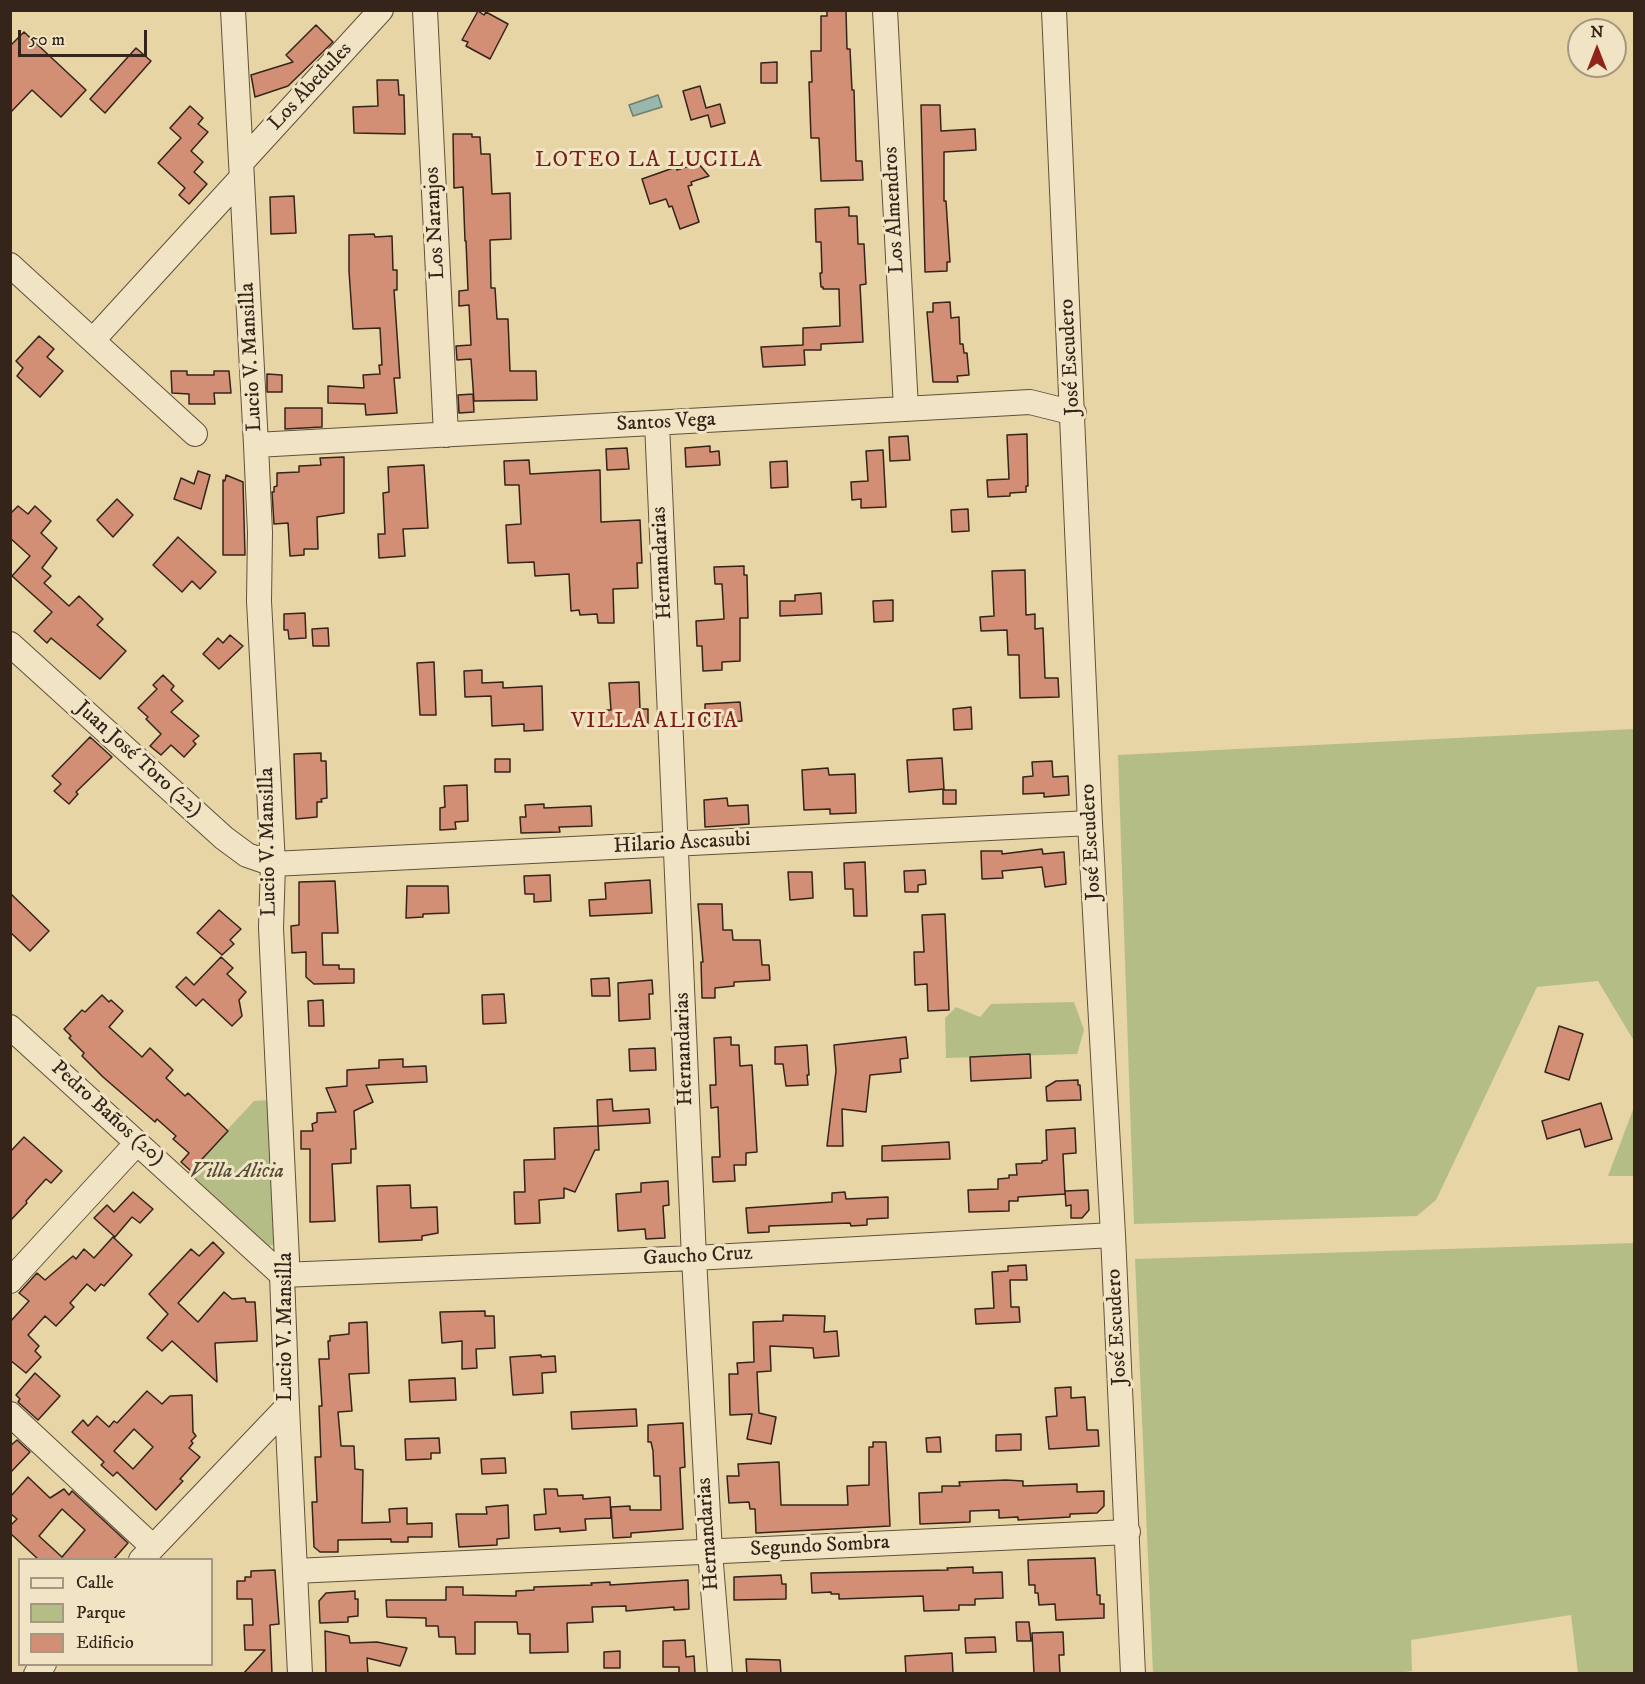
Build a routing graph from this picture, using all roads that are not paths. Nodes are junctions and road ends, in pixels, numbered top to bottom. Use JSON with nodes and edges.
{"nodes":[{"id":1,"x":233,"y":10,"type":"edge"},
{"id":2,"x":381,"y":10,"type":"edge"},
{"id":3,"x":425,"y":10,"type":"edge"},
{"id":4,"x":885,"y":10,"type":"edge"},
{"id":5,"x":1054,"y":10,"type":"edge"},
{"id":6,"x":241,"y":170,"type":"junction"},
{"id":7,"x":10,"y":265,"type":"edge"},
{"id":8,"x":93,"y":340,"type":"junction"},
{"id":9,"x":906,"y":409,"type":"junction"},
{"id":10,"x":1074,"y":413,"type":"junction"},
{"id":11,"x":657,"y":423,"type":"junction"},
{"id":12,"x":195,"y":434,"type":"dead end"},
{"id":13,"x":446,"y":435,"type":"junction"},
{"id":14,"x":256,"y":445,"type":"junction"},
{"id":15,"x":10,"y":644,"type":"edge"},
{"id":16,"x":1090,"y":824,"type":"junction"},
{"id":17,"x":676,"y":844,"type":"junction"},
{"id":18,"x":273,"y":864,"type":"junction"},
{"id":19,"x":10,"y":1028,"type":"edge"},
{"id":20,"x":137,"y":1143,"type":"junction"},
{"id":21,"x":1113,"y":1235,"type":"junction"},
{"id":22,"x":694,"y":1258,"type":"junction"},
{"id":23,"x":282,"y":1275,"type":"junction"},
{"id":24,"x":10,"y":1281,"type":"edge"},
{"id":25,"x":287,"y":1407,"type":"junction"},
{"id":26,"x":10,"y":1414,"type":"edge"},
{"id":27,"x":1128,"y":1532,"type":"junction"},
{"id":28,"x":710,"y":1552,"type":"junction"},
{"id":29,"x":147,"y":1553,"type":"edge"},
{"id":30,"x":295,"y":1571,"type":"junction"},
{"id":31,"x":300,"y":1674,"type":"edge"},
{"id":32,"x":720,"y":1674,"type":"edge"},
{"id":33,"x":1133,"y":1674,"type":"edge"}],
"edges":[{"from":1,"to":6,"type":"street","name":"Lucio V. Mansilla"},
{"from":2,"to":6,"type":"street","name":"Los Abedules"},
{"from":3,"to":13,"type":"street","name":"Los Naranjos"},
{"from":4,"to":9,"type":"street","name":"Los Almendros"},
{"from":5,"to":10,"type":"street","name":"José Escudero"},
{"from":6,"to":8,"type":"street","name":"Los Abedules"},
{"from":6,"to":14,"type":"street","name":"Lucio V. Mansilla"},
{"from":7,"to":8,"type":"street"},
{"from":8,"to":12,"type":"street"},
{"from":9,"to":10,"type":"street","name":"Santos Vega"},
{"from":9,"to":11,"type":"street","name":"Santos Vega"},
{"from":10,"to":16,"type":"street","name":"José Escudero"},
{"from":11,"to":13,"type":"street","name":"Santos Vega"},
{"from":11,"to":17,"type":"street","name":"Hernandarias"},
{"from":13,"to":14,"type":"street","name":"Santos Vega"},
{"from":14,"to":18,"type":"street","name":"Lucio V. Mansilla"},
{"from":15,"to":18,"type":"street","name":"Juan José Toro (22)"},
{"from":16,"to":17,"type":"street","name":"Hilario Ascasubi"},
{"from":16,"to":21,"type":"street","name":"José Escudero"},
{"from":17,"to":18,"type":"street","name":"Hilario Ascasubi"},
{"from":17,"to":22,"type":"street","name":"Hernandarias"},
{"from":18,"to":23,"type":"street","name":"Lucio V. Mansilla"},
{"from":19,"to":20,"type":"street","name":"Pedro Baños (20)"},
{"from":20,"to":23,"type":"street","name":"Pedro Baños (20)"},
{"from":20,"to":24,"type":"street"},
{"from":21,"to":22,"type":"street","name":"Gaucho Cruz"},
{"from":21,"to":27,"type":"street","name":"José Escudero"},
{"from":22,"to":23,"type":"street","name":"Gaucho Cruz"},
{"from":22,"to":28,"type":"street","name":"Hernandarias"},
{"from":23,"to":25,"type":"street","name":"Lucio V. Mansilla"},
{"from":25,"to":29,"type":"street"},
{"from":25,"to":30,"type":"street","name":"Lucio V. Mansilla"},
{"from":26,"to":29,"type":"street"},
{"from":27,"to":28,"type":"street","name":"Segundo Sombra"},
{"from":27,"to":33,"type":"street","name":"José Escudero"},
{"from":28,"to":30,"type":"street","name":"Segundo Sombra"},
{"from":28,"to":32,"type":"street","name":"Hernandarias"},
{"from":30,"to":31,"type":"street","name":"Lucio V. Mansilla"}]}
